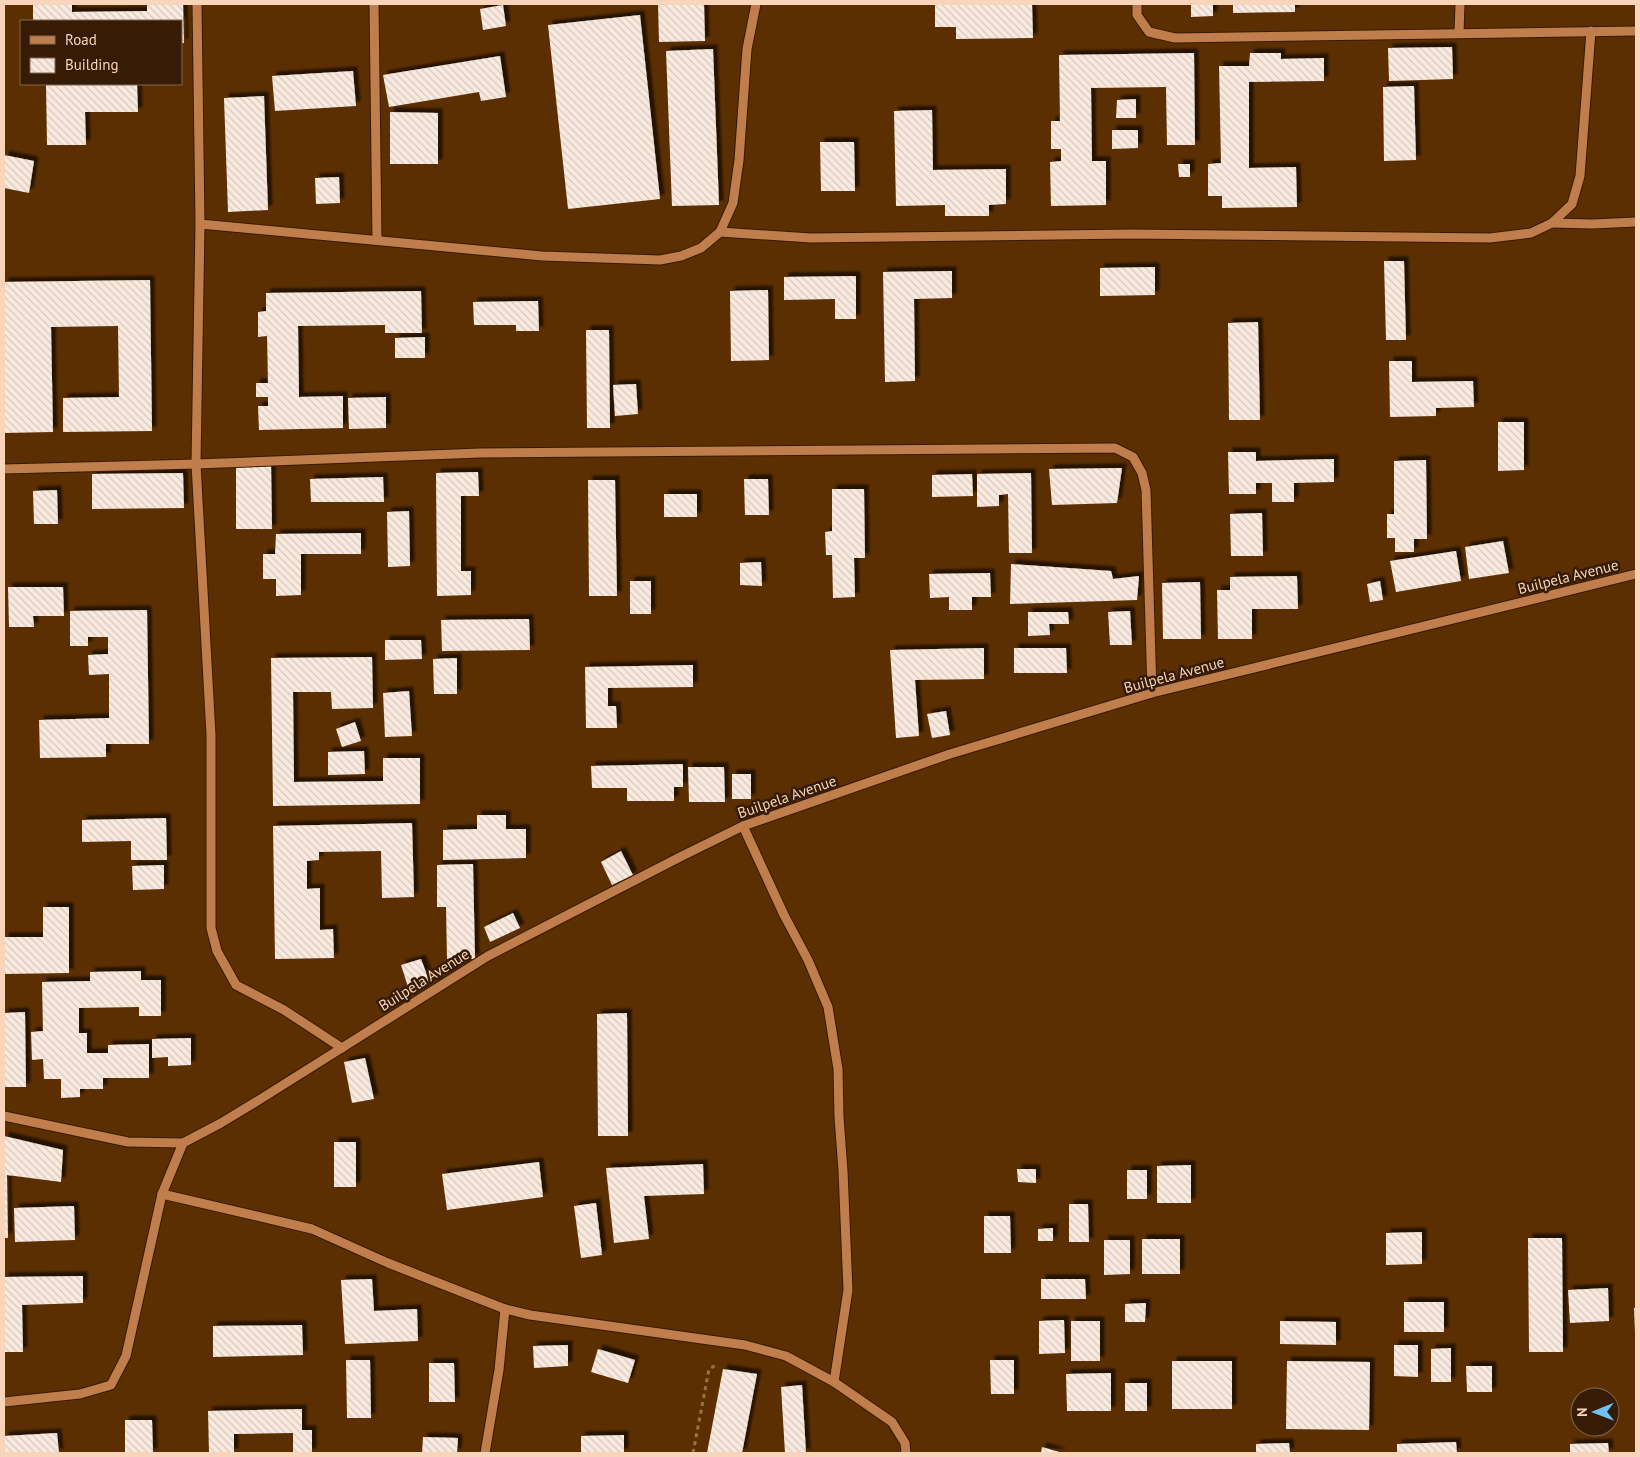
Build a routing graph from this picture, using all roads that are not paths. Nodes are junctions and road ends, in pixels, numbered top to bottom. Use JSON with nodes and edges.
{"nodes":[{"id":1,"x":197,"y":4,"type":"edge"},
{"id":2,"x":374,"y":4,"type":"edge"},
{"id":3,"x":756,"y":4,"type":"edge"},
{"id":4,"x":1137,"y":4,"type":"edge"},
{"id":5,"x":1460,"y":4,"type":"edge"},
{"id":6,"x":1590,"y":31,"type":"junction"},
{"id":7,"x":1636,"y":31,"type":"edge"},
{"id":8,"x":1459,"y":33,"type":"junction"},
{"id":9,"x":1636,"y":222,"type":"edge"},
{"id":10,"x":1552,"y":223,"type":"junction"},
{"id":11,"x":200,"y":224,"type":"junction"},
{"id":12,"x":720,"y":232,"type":"junction"},
{"id":13,"x":377,"y":240,"type":"junction"},
{"id":14,"x":196,"y":464,"type":"junction"},
{"id":15,"x":4,"y":469,"type":"edge"},
{"id":16,"x":1636,"y":574,"type":"edge"},
{"id":17,"x":1152,"y":693,"type":"junction"},
{"id":18,"x":743,"y":826,"type":"junction"},
{"id":19,"x":342,"y":1048,"type":"junction"},
{"id":20,"x":4,"y":1116,"type":"edge"},
{"id":21,"x":183,"y":1143,"type":"junction"},
{"id":22,"x":162,"y":1194,"type":"junction"},
{"id":23,"x":505,"y":1309,"type":"junction"},
{"id":24,"x":834,"y":1382,"type":"junction"},
{"id":25,"x":4,"y":1402,"type":"edge"},
{"id":26,"x":485,"y":1453,"type":"edge"},
{"id":27,"x":906,"y":1453,"type":"edge"}],
"edges":[{"from":1,"to":11,"type":"street"},
{"from":2,"to":13,"type":"street"},
{"from":3,"to":12,"type":"street"},
{"from":4,"to":8,"type":"street"},
{"from":5,"to":8,"type":"street"},
{"from":6,"to":7,"type":"street"},
{"from":6,"to":8,"type":"street"},
{"from":6,"to":10,"type":"street"},
{"from":9,"to":10,"type":"street"},
{"from":10,"to":12,"type":"street"},
{"from":11,"to":13,"type":"street"},
{"from":11,"to":14,"type":"street"},
{"from":12,"to":13,"type":"street"},
{"from":14,"to":15,"type":"street"},
{"from":14,"to":17,"type":"street"},
{"from":14,"to":19,"type":"street"},
{"from":16,"to":17,"type":"street","name":"Builpela Avenue"},
{"from":17,"to":18,"type":"street","name":"Builpela Avenue"},
{"from":18,"to":19,"type":"street","name":"Builpela Avenue"},
{"from":18,"to":24,"type":"street"},
{"from":19,"to":21,"type":"street","name":"Builpela Avenue"},
{"from":20,"to":21,"type":"street","name":"Builpela Avenue"},
{"from":21,"to":22,"type":"street"},
{"from":22,"to":23,"type":"street"},
{"from":22,"to":25,"type":"street"},
{"from":23,"to":24,"type":"street"},
{"from":23,"to":26,"type":"street"},
{"from":24,"to":27,"type":"street"}]}
